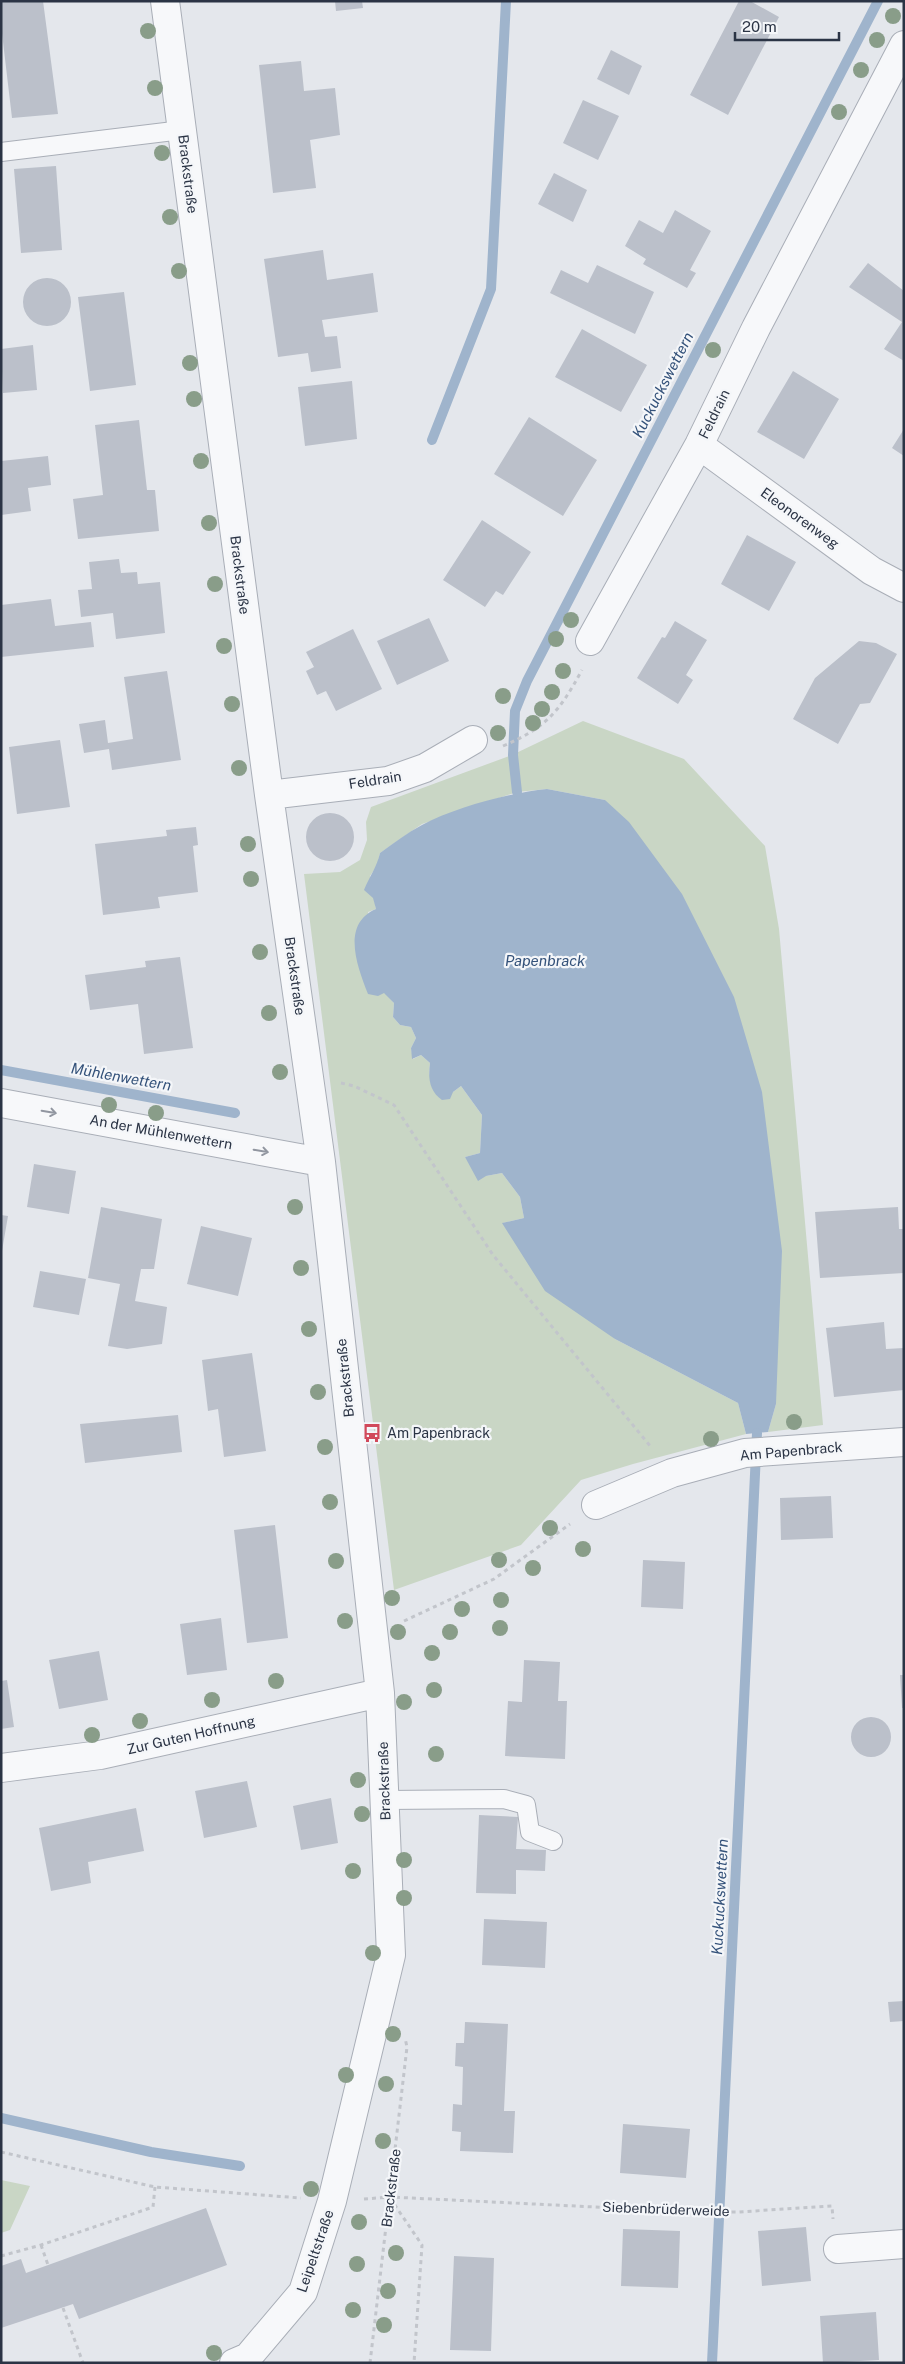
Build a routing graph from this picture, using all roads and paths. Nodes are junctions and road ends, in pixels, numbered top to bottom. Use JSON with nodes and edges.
{"nodes":[{"id":1,"x":165,"y":1,"type":"edge"},
{"id":2,"x":904,"y":45,"type":"edge"},
{"id":3,"x":182,"y":130,"type":"junction"},
{"id":4,"x":1,"y":152,"type":"edge"},
{"id":5,"x":699,"y":445,"type":"junction"},
{"id":6,"x":904,"y":588,"type":"edge"},
{"id":7,"x":590,"y":641,"type":"joint"},
{"id":8,"x":473,"y":740,"type":"dead end"},
{"id":9,"x":501,"y":748,"type":"dead end"},
{"id":10,"x":269,"y":796,"type":"junction"},
{"id":11,"x":309,"y":1076,"type":"junction"},
{"id":12,"x":1,"y":1103,"type":"edge"},
{"id":13,"x":321,"y":1162,"type":"junction"},
{"id":14,"x":904,"y":1442,"type":"edge"},
{"id":15,"x":672,"y":1473,"type":"junction"},
{"id":16,"x":596,"y":1504,"type":"joint"},
{"id":17,"x":374,"y":1636,"type":"junction"},
{"id":18,"x":380,"y":1693,"type":"junction"},
{"id":19,"x":1,"y":1768,"type":"edge"},
{"id":20,"x":384,"y":1800,"type":"junction"},
{"id":21,"x":553,"y":1841,"type":"dead end"},
{"id":22,"x":403,"y":2028,"type":"dead end"},
{"id":23,"x":1,"y":2152,"type":"edge"},
{"id":24,"x":155,"y":2187,"type":"junction"},
{"id":25,"x":390,"y":2197,"type":"junction"},
{"id":26,"x":332,"y":2201,"type":"junction"},
{"id":27,"x":904,"y":2244,"type":"edge"},
{"id":28,"x":41,"y":2245,"type":"junction"},
{"id":29,"x":838,"y":2249,"type":"joint"},
{"id":30,"x":1,"y":2256,"type":"edge"},
{"id":31,"x":48,"y":2264,"type":"dead end"},
{"id":32,"x":63,"y":2308,"type":"dead end"},
{"id":33,"x":83,"y":2363,"type":"edge"},
{"id":34,"x":234,"y":2363,"type":"edge"},
{"id":35,"x":370,"y":2363,"type":"edge"},
{"id":36,"x":414,"y":2363,"type":"edge"}],
"edges":[{"from":1,"to":3,"type":"street","name":"Brackstraße"},
{"from":2,"to":5,"type":"street","name":"Feldrain"},
{"from":3,"to":4,"type":"lane"},
{"from":3,"to":10,"type":"street","name":"Brackstraße"},
{"from":5,"to":6,"type":"street","name":"Eleonorenweg"},
{"from":5,"to":7,"type":"street","name":"Feldrain"},
{"from":7,"to":9,"type":"path"},
{"from":8,"to":10,"type":"street","name":"Feldrain"},
{"from":10,"to":11,"type":"street","name":"Brackstraße"},
{"from":11,"to":13,"type":"street","name":"Brackstraße"},
{"from":11,"to":15,"type":"path"},
{"from":12,"to":13,"type":"street","name":"An der Mühlenwettern","one_way":true},
{"from":13,"to":17,"type":"street","name":"Brackstraße"},
{"from":14,"to":15,"type":"street","name":"Am Papenbrack"},
{"from":15,"to":16,"type":"street","name":"Am Papenbrack"},
{"from":16,"to":17,"type":"path"},
{"from":17,"to":18,"type":"street","name":"Brackstraße"},
{"from":18,"to":19,"type":"street","name":"Zur Guten Hoffnung"},
{"from":18,"to":20,"type":"street","name":"Brackstraße"},
{"from":20,"to":21,"type":"lane"},
{"from":20,"to":26,"type":"street","name":"Brackstraße"},
{"from":22,"to":25,"type":"path","name":"Brackstraße"},
{"from":23,"to":24,"type":"path"},
{"from":24,"to":26,"type":"path"},
{"from":24,"to":28,"type":"path"},
{"from":25,"to":29,"type":"path","name":"Siebenbrüderweide"},
{"from":25,"to":35,"type":"path","name":"Brackstraße"},
{"from":25,"to":36,"type":"path"},
{"from":26,"to":34,"type":"street","name":"Leipeltstraße"},
{"from":27,"to":29,"type":"street"},
{"from":28,"to":30,"type":"path"},
{"from":28,"to":31,"type":"path"},
{"from":32,"to":33,"type":"path"}]}
